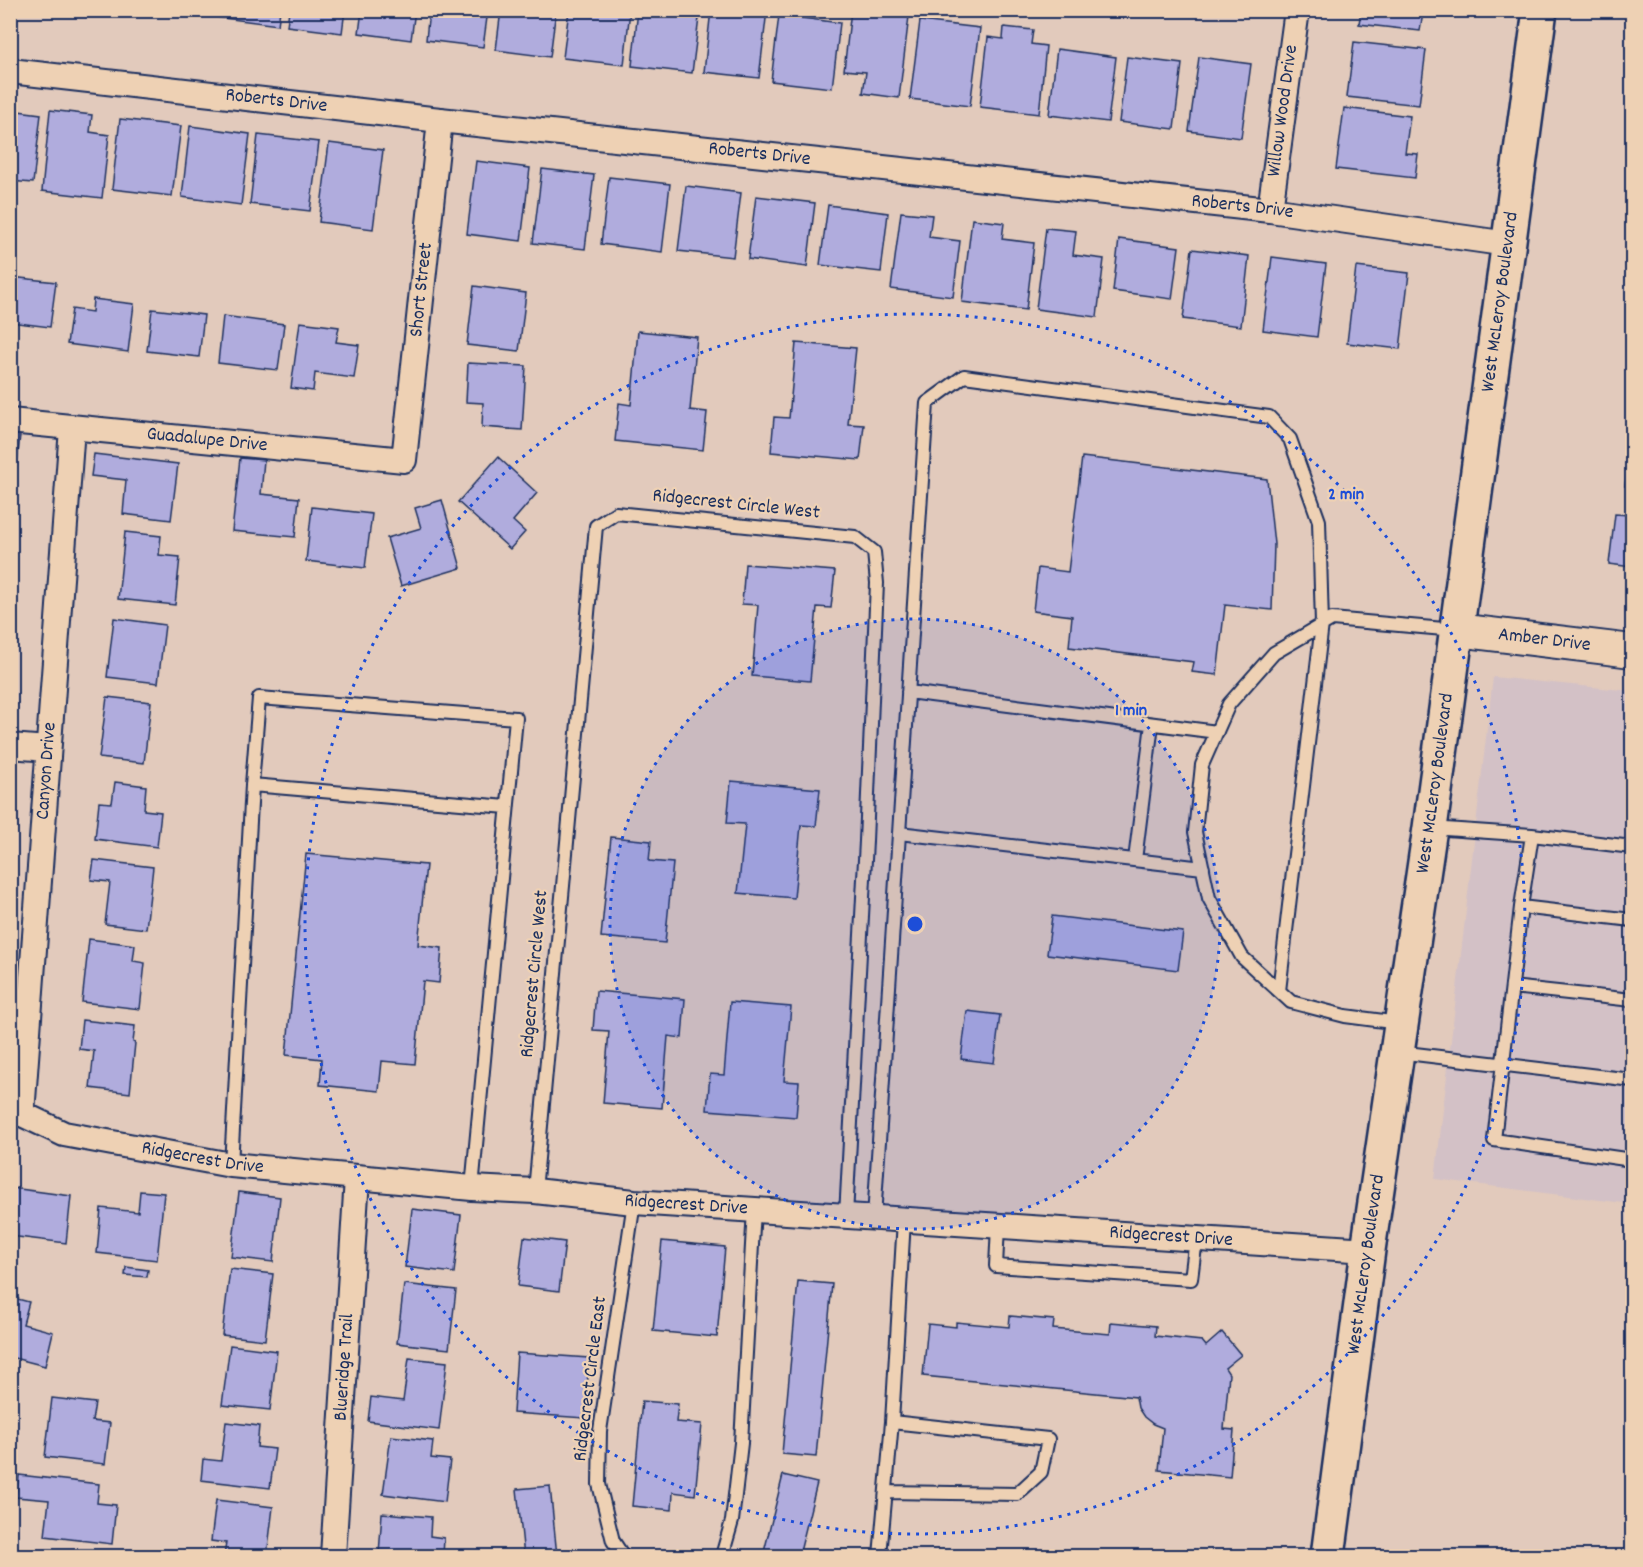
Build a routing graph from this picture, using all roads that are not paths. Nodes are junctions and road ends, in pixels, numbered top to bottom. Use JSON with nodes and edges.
{"nodes":[{"id":1,"x":1297,"y":10,"type":"edge"},
{"id":2,"x":1540,"y":10,"type":"edge"},
{"id":3,"x":10,"y":71,"type":"edge"},
{"id":4,"x":440,"y":120,"type":"junction"},
{"id":5,"x":1270,"y":210,"type":"junction"},
{"id":6,"x":1508,"y":244,"type":"junction"},
{"id":7,"x":10,"y":421,"type":"edge"},
{"id":8,"x":72,"y":428,"type":"junction"},
{"id":9,"x":404,"y":460,"type":"joint"},
{"id":10,"x":1322,"y":624,"type":"junction"},
{"id":11,"x":1457,"y":630,"type":"junction"},
{"id":12,"x":1632,"y":651,"type":"edge"},
{"id":13,"x":908,"y":692,"type":"junction"},
{"id":14,"x":1152,"y":724,"type":"junction"},
{"id":15,"x":1217,"y":732,"type":"junction"},
{"id":16,"x":10,"y":746,"type":"edge"},
{"id":17,"x":48,"y":749,"type":"junction"},
{"id":18,"x":252,"y":785,"type":"junction"},
{"id":19,"x":507,"y":807,"type":"junction"},
{"id":20,"x":1430,"y":828,"type":"junction"},
{"id":21,"x":899,"y":833,"type":"junction"},
{"id":22,"x":1532,"y":835,"type":"junction"},
{"id":23,"x":1632,"y":847,"type":"edge"},
{"id":24,"x":1135,"y":860,"type":"junction"},
{"id":25,"x":1203,"y":867,"type":"junction"},
{"id":26,"x":1521,"y":907,"type":"junction"},
{"id":27,"x":1632,"y":920,"type":"edge"},
{"id":28,"x":1512,"y":987,"type":"junction"},
{"id":29,"x":1279,"y":991,"type":"junction"},
{"id":30,"x":1632,"y":1000,"type":"edge"},
{"id":31,"x":1399,"y":1037,"type":"junction"},
{"id":32,"x":1503,"y":1065,"type":"junction"},
{"id":33,"x":1632,"y":1080,"type":"edge"},
{"id":34,"x":16,"y":1112,"type":"edge"},
{"id":35,"x":1632,"y":1160,"type":"edge"},
{"id":36,"x":231,"y":1165,"type":"junction"},
{"id":37,"x":357,"y":1178,"type":"junction"},
{"id":38,"x":472,"y":1188,"type":"junction"},
{"id":39,"x":535,"y":1191,"type":"junction"},
{"id":40,"x":634,"y":1202,"type":"junction"},
{"id":41,"x":754,"y":1209,"type":"junction"},
{"id":42,"x":846,"y":1216,"type":"junction"},
{"id":43,"x":874,"y":1218,"type":"junction"},
{"id":44,"x":904,"y":1220,"type":"junction"},
{"id":45,"x":998,"y":1226,"type":"junction"},
{"id":46,"x":1196,"y":1239,"type":"junction"},
{"id":47,"x":1368,"y":1250,"type":"junction"},
{"id":48,"x":892,"y":1422,"type":"junction"},
{"id":49,"x":886,"y":1492,"type":"junction"},
{"id":50,"x":333,"y":1557,"type":"edge"},
{"id":51,"x":623,"y":1557,"type":"edge"},
{"id":52,"x":722,"y":1557,"type":"edge"},
{"id":53,"x":880,"y":1557,"type":"edge"},
{"id":54,"x":1328,"y":1557,"type":"edge"}],
"edges":[{"from":1,"to":5,"type":"street","name":"Willow Wood Drive"},
{"from":2,"to":6,"type":"main road","name":"West McLeroy Boulevard"},
{"from":3,"to":4,"type":"street","name":"Roberts Drive"},
{"from":4,"to":5,"type":"street","name":"Roberts Drive"},
{"from":4,"to":9,"type":"street","name":"Short Street"},
{"from":5,"to":6,"type":"street","name":"Roberts Drive"},
{"from":6,"to":11,"type":"main road","name":"West McLeroy Boulevard"},
{"from":7,"to":8,"type":"street","name":"Guadalupe Drive"},
{"from":8,"to":9,"type":"street","name":"Guadalupe Drive"},
{"from":8,"to":17,"type":"street","name":"Canyon Drive"},
{"from":10,"to":11,"type":"lane"},
{"from":10,"to":13,"type":"lane"},
{"from":10,"to":15,"type":"lane"},
{"from":10,"to":29,"type":"lane"},
{"from":11,"to":12,"type":"street","name":"Amber Drive"},
{"from":11,"to":20,"type":"main road","name":"West McLeroy Boulevard"},
{"from":13,"to":14,"type":"lane"},
{"from":13,"to":21,"type":"lane"},
{"from":14,"to":15,"type":"lane"},
{"from":14,"to":24,"type":"lane"},
{"from":15,"to":25,"type":"lane"},
{"from":16,"to":17,"type":"street"},
{"from":17,"to":34,"type":"street","name":"Canyon Drive"},
{"from":18,"to":19,"type":"lane"},
{"from":18,"to":19,"type":"lane"},
{"from":18,"to":36,"type":"lane"},
{"from":19,"to":38,"type":"lane"},
{"from":20,"to":22,"type":"lane"},
{"from":20,"to":31,"type":"main road","name":"West McLeroy Boulevard"},
{"from":21,"to":24,"type":"lane"},
{"from":21,"to":43,"type":"lane"},
{"from":22,"to":23,"type":"lane"},
{"from":22,"to":26,"type":"lane"},
{"from":24,"to":25,"type":"lane"},
{"from":25,"to":29,"type":"lane"},
{"from":26,"to":27,"type":"lane"},
{"from":26,"to":28,"type":"lane"},
{"from":28,"to":30,"type":"lane"},
{"from":28,"to":32,"type":"lane"},
{"from":29,"to":31,"type":"lane"},
{"from":31,"to":32,"type":"lane"},
{"from":31,"to":47,"type":"main road","name":"West McLeroy Boulevard"},
{"from":32,"to":33,"type":"lane"},
{"from":32,"to":35,"type":"lane"},
{"from":34,"to":36,"type":"street","name":"Ridgecrest Drive"},
{"from":36,"to":37,"type":"street","name":"Ridgecrest Drive"},
{"from":37,"to":38,"type":"street","name":"Ridgecrest Drive"},
{"from":37,"to":50,"type":"street","name":"Blueridge Trail"},
{"from":38,"to":39,"type":"street","name":"Ridgecrest Drive"},
{"from":39,"to":40,"type":"street","name":"Ridgecrest Drive"},
{"from":39,"to":42,"type":"lane","name":"Ridgecrest Circle West"},
{"from":40,"to":41,"type":"street","name":"Ridgecrest Drive"},
{"from":40,"to":51,"type":"lane","name":"Ridgecrest Circle East"},
{"from":41,"to":42,"type":"street","name":"Ridgecrest Drive"},
{"from":41,"to":52,"type":"lane"},
{"from":42,"to":43,"type":"street","name":"Ridgecrest Drive"},
{"from":43,"to":44,"type":"street","name":"Ridgecrest Drive"},
{"from":44,"to":45,"type":"street","name":"Ridgecrest Drive"},
{"from":44,"to":48,"type":"lane"},
{"from":45,"to":46,"type":"street","name":"Ridgecrest Drive"},
{"from":45,"to":46,"type":"lane"},
{"from":46,"to":47,"type":"street","name":"Ridgecrest Drive"},
{"from":47,"to":54,"type":"main road","name":"West McLeroy Boulevard"},
{"from":48,"to":49,"type":"lane"},
{"from":48,"to":49,"type":"lane"},
{"from":49,"to":53,"type":"lane"}]}
